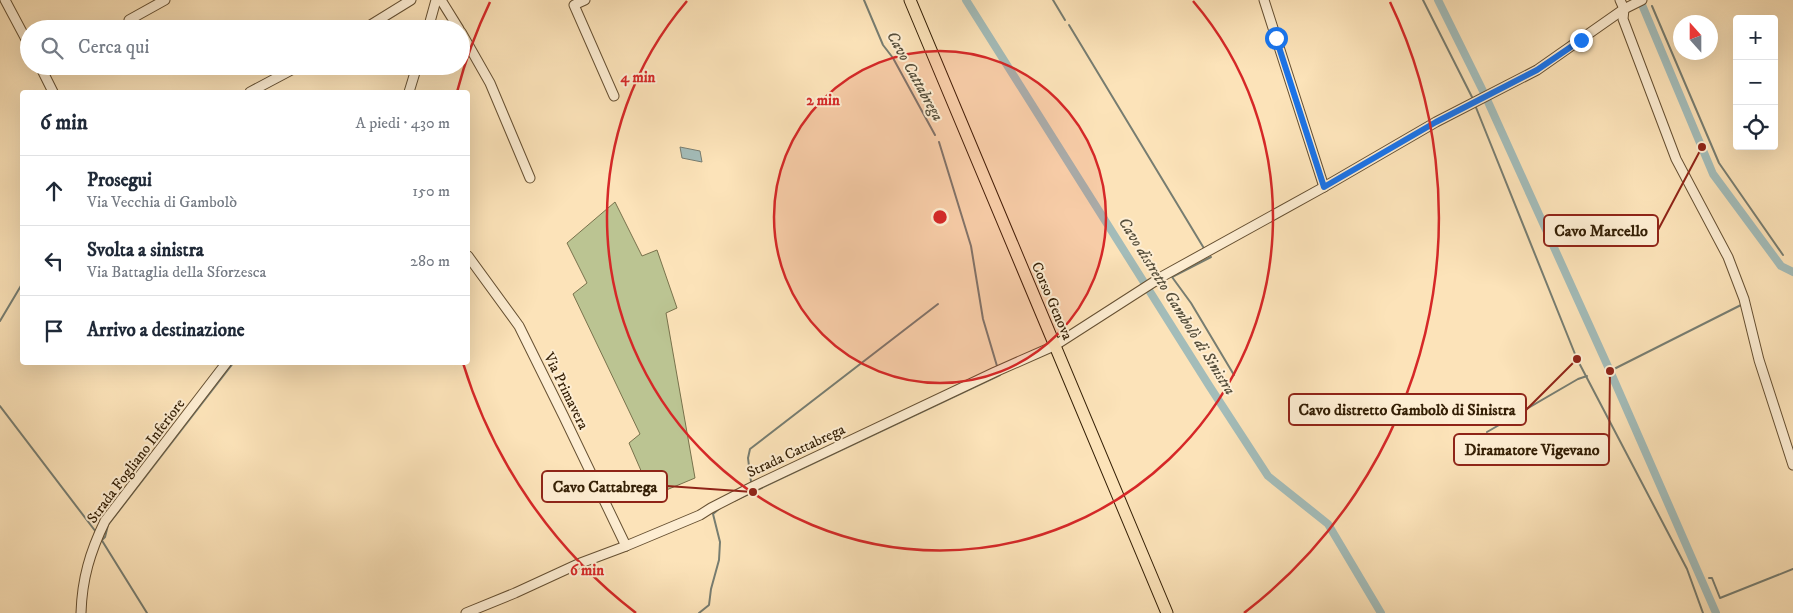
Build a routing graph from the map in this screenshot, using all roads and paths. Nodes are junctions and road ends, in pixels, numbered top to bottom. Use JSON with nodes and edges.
{"nodes":[{"id":1,"x":5,"y":0,"type":"edge"},
{"id":2,"x":165,"y":0,"type":"edge"},
{"id":3,"x":411,"y":0,"type":"edge"},
{"id":4,"x":436,"y":0,"type":"edge"},
{"id":5,"x":441,"y":0,"type":"edge"},
{"id":6,"x":584,"y":0,"type":"edge"},
{"id":7,"x":910,"y":0,"type":"edge"},
{"id":8,"x":1264,"y":0,"type":"edge"},
{"id":9,"x":1620,"y":0,"type":"edge"},
{"id":10,"x":1639,"y":2,"type":"edge"},
{"id":11,"x":1624,"y":9,"type":"junction"},
{"id":12,"x":129,"y":20,"type":"dead end"},
{"id":13,"x":379,"y":20,"type":"edge"},
{"id":14,"x":430,"y":20,"type":"edge"},
{"id":15,"x":454,"y":20,"type":"edge"},
{"id":16,"x":20,"y":28,"type":"edge"},
{"id":17,"x":470,"y":48,"type":"edge"},
{"id":18,"x":44,"y":75,"type":"edge"},
{"id":19,"x":282,"y":75,"type":"edge"},
{"id":20,"x":414,"y":75,"type":"edge"},
{"id":21,"x":52,"y":90,"type":"edge"},
{"id":22,"x":254,"y":90,"type":"edge"},
{"id":23,"x":410,"y":90,"type":"edge"},
{"id":24,"x":614,"y":96,"type":"dead end"},
{"id":25,"x":530,"y":178,"type":"dead end"},
{"id":26,"x":1324,"y":187,"type":"junction"},
{"id":27,"x":470,"y":259,"type":"edge"},
{"id":28,"x":1054,"y":346,"type":"junction"},
{"id":29,"x":225,"y":365,"type":"edge"},
{"id":30,"x":1793,"y":465,"type":"edge"},
{"id":31,"x":626,"y":546,"type":"junction"},
{"id":32,"x":81,"y":613,"type":"edge"},
{"id":33,"x":466,"y":613,"type":"edge"},
{"id":34,"x":1167,"y":613,"type":"edge"}],
"edges":[{"from":1,"to":16,"type":"street"},
{"from":2,"to":12,"type":"street"},
{"from":3,"to":13,"type":"street"},
{"from":4,"to":14,"type":"street"},
{"from":5,"to":15,"type":"street"},
{"from":6,"to":24,"type":"street"},
{"from":7,"to":28,"type":"main road","name":"Corso Genova"},
{"from":8,"to":26,"type":"street"},
{"from":9,"to":11,"type":"street"},
{"from":10,"to":11,"type":"street","name":"Strada Cattabrega"},
{"from":11,"to":26,"type":"street","name":"Strada Cattabrega"},
{"from":11,"to":30,"type":"street"},
{"from":17,"to":25,"type":"street"},
{"from":18,"to":21,"type":"street"},
{"from":19,"to":22,"type":"street"},
{"from":20,"to":23,"type":"street"},
{"from":26,"to":28,"type":"street","name":"Strada Cattabrega"},
{"from":27,"to":31,"type":"street","name":"Via Primavera"},
{"from":28,"to":31,"type":"street","name":"Strada Cattabrega"},
{"from":28,"to":34,"type":"main road","name":"Corso Genova"},
{"from":29,"to":32,"type":"street","name":"Strada Fogliano Inferiore"},
{"from":31,"to":33,"type":"street","name":"Strada Cattabrega"}]}
